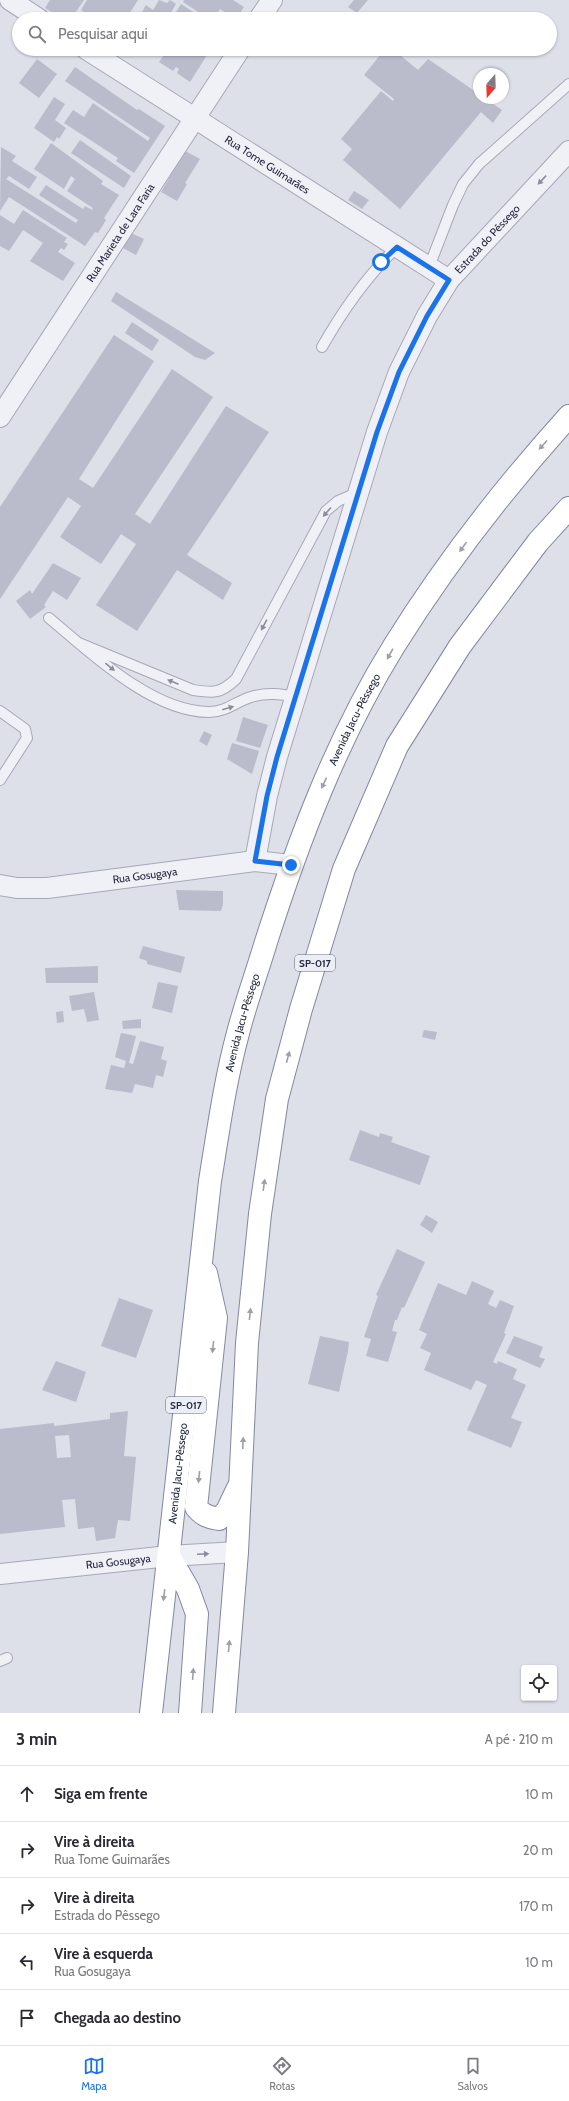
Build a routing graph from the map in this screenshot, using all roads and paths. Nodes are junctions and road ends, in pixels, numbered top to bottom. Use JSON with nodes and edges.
{"nodes":[{"id":1,"x":10,"y":0,"type":"edge"},
{"id":2,"x":272,"y":0,"type":"edge"},
{"id":3,"x":29,"y":12,"type":"edge"},
{"id":4,"x":264,"y":12,"type":"edge"},
{"id":5,"x":97,"y":56,"type":"edge"},
{"id":6,"x":235,"y":56,"type":"edge"},
{"id":7,"x":569,"y":84,"type":"edge"},
{"id":8,"x":194,"y":119,"type":"junction"},
{"id":9,"x":569,"y":152,"type":"edge"},
{"id":10,"x":397,"y":247,"type":"junction"},
{"id":11,"x":429,"y":267,"type":"junction"},
{"id":12,"x":449,"y":280,"type":"junction"},
{"id":13,"x":322,"y":347,"type":"dead end"},
{"id":14,"x":569,"y":416,"type":"edge"},
{"id":15,"x":0,"y":417,"type":"edge"},
{"id":16,"x":360,"y":492,"type":"junction"},
{"id":17,"x":569,"y":508,"type":"edge"},
{"id":18,"x":49,"y":618,"type":"dead end"},
{"id":19,"x":80,"y":643,"type":"junction"},
{"id":20,"x":296,"y":697,"type":"junction"},
{"id":21,"x":0,"y":711,"type":"edge"},
{"id":22,"x":0,"y":780,"type":"edge"},
{"id":23,"x":255,"y":861,"type":"junction"},
{"id":24,"x":291,"y":865,"type":"junction"},
{"id":25,"x":0,"y":885,"type":"edge"},
{"id":26,"x":202,"y":1254,"type":"junction"},
{"id":27,"x":241,"y":1482,"type":"junction"},
{"id":28,"x":237,"y":1552,"type":"junction"},
{"id":29,"x":169,"y":1556,"type":"junction"},
{"id":30,"x":0,"y":1574,"type":"edge"},
{"id":31,"x":151,"y":1713,"type":"edge"},
{"id":32,"x":190,"y":1713,"type":"edge"},
{"id":33,"x":224,"y":1713,"type":"edge"}],
"edges":[{"from":1,"to":3,"type":"street"},
{"from":2,"to":4,"type":"street"},
{"from":5,"to":8,"type":"street","name":"Rua Tome Guimarães"},
{"from":6,"to":8,"type":"street","name":"Rua Marieta de Lara Faria"},
{"from":7,"to":11,"type":"lane"},
{"from":8,"to":10,"type":"street","name":"Rua Tome Guimarães"},
{"from":8,"to":15,"type":"street","name":"Rua Marieta de Lara Faria"},
{"from":9,"to":12,"type":"street","name":"Estrada do Pêssego","one_way":true},
{"from":10,"to":11,"type":"street","name":"Rua Tome Guimarães"},
{"from":10,"to":13,"type":"lane"},
{"from":11,"to":12,"type":"street","name":"Rua Tome Guimarães"},
{"from":12,"to":16,"type":"street","name":"Estrada do Pêssego"},
{"from":14,"to":24,"type":"highway","name":"Avenida Jacu-Pêssego","number":"SP-017","one_way":true},
{"from":16,"to":19,"type":"lane","one_way":true},
{"from":16,"to":20,"type":"street","name":"Estrada do Pêssego"},
{"from":27,"to":17,"type":"highway","number":"SP-017","one_way":true},
{"from":18,"to":19,"type":"lane"},
{"from":19,"to":20,"type":"lane","one_way":true},
{"from":20,"to":23,"type":"street","name":"Estrada do Pêssego"},
{"from":21,"to":22,"type":"lane"},
{"from":23,"to":24,"type":"street","name":"Rua Gosugaya"},
{"from":23,"to":25,"type":"street","name":"Rua Gosugaya"},
{"from":24,"to":26,"type":"highway","name":"Avenida Jacu-Pêssego","number":"SP-017"},
{"from":26,"to":27,"type":"highway","one_way":true},
{"from":26,"to":29,"type":"highway","name":"Avenida Jacu-Pêssego","number":"SP-017"},
{"from":27,"to":28,"type":"highway","number":"SP-017"},
{"from":29,"to":28,"type":"street","name":"Rua Gosugaya","one_way":true},
{"from":33,"to":28,"type":"highway","number":"SP-017","one_way":true},
{"from":29,"to":30,"type":"street","name":"Rua Gosugaya"},
{"from":29,"to":31,"type":"highway","name":"Avenida Jacu-Pêssego","number":"SP-017","one_way":true},
{"from":32,"to":29,"type":"highway","one_way":true}]}
